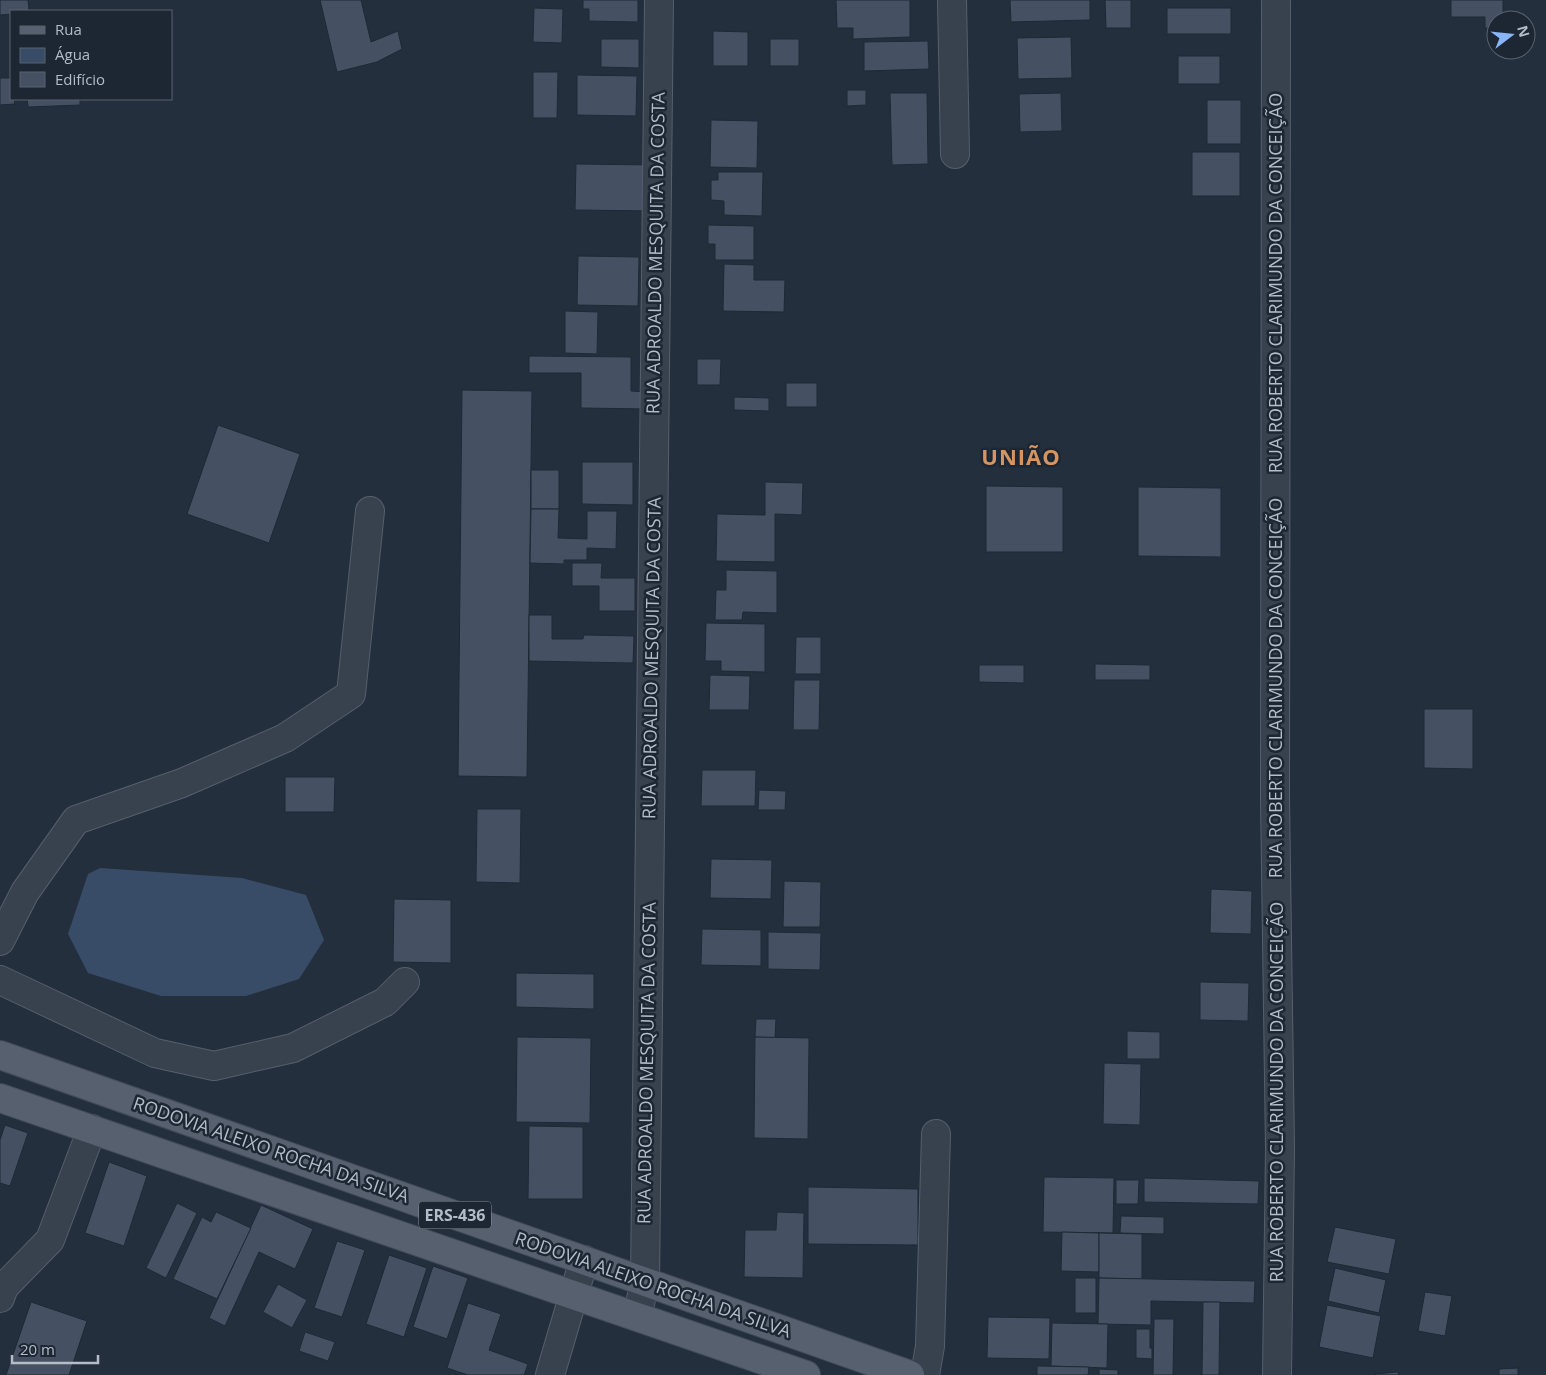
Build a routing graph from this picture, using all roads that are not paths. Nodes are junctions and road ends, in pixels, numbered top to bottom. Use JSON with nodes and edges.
{"nodes":[{"id":1,"x":659,"y":0,"type":"edge"},
{"id":2,"x":952,"y":0,"type":"edge"},
{"id":3,"x":1276,"y":0,"type":"edge"},
{"id":4,"x":955,"y":154,"type":"dead end"},
{"id":5,"x":370,"y":511,"type":"dead end"},
{"id":6,"x":0,"y":940,"type":"edge"},
{"id":7,"x":0,"y":980,"type":"edge"},
{"id":8,"x":405,"y":982,"type":"dead end"},
{"id":9,"x":0,"y":1055,"type":"edge"},
{"id":10,"x":0,"y":1098,"type":"edge"},
{"id":11,"x":92,"y":1129,"type":"junction"},
{"id":12,"x":936,"y":1134,"type":"dead end"},
{"id":13,"x":584,"y":1260,"type":"junction"},
{"id":14,"x":645,"y":1282,"type":"junction"},
{"id":15,"x":574,"y":1294,"type":"junction"},
{"id":16,"x":0,"y":1298,"type":"edge"},
{"id":17,"x":637,"y":1316,"type":"junction"},
{"id":18,"x":550,"y":1375,"type":"edge"},
{"id":19,"x":806,"y":1375,"type":"edge"},
{"id":20,"x":910,"y":1375,"type":"edge"},
{"id":21,"x":925,"y":1375,"type":"edge"},
{"id":22,"x":1278,"y":1375,"type":"edge"}],
"edges":[{"from":1,"to":14,"type":"street","name":"RUA ADROALDO MESQUITA DA COSTA"},
{"from":2,"to":4,"type":"street"},
{"from":3,"to":22,"type":"street","name":"RUA ROBERTO CLARIMUNDO DA CONCEIÇÃO"},
{"from":5,"to":6,"type":"street"},
{"from":7,"to":8,"type":"street"},
{"from":9,"to":13,"type":"main road","name":"RODOVIA ALEIXO ROCHA DA SILVA","number":"ERS-436"},
{"from":10,"to":11,"type":"main road","name":"RODOVIA ALEIXO ROCHA DA SILVA","number":"ERS-436"},
{"from":11,"to":15,"type":"main road","name":"RODOVIA ALEIXO ROCHA DA SILVA","number":"ERS-436"},
{"from":11,"to":16,"type":"street"},
{"from":12,"to":21,"type":"street"},
{"from":13,"to":14,"type":"main road","name":"RODOVIA ALEIXO ROCHA DA SILVA","number":"ERS-436"},
{"from":13,"to":15,"type":"street"},
{"from":14,"to":17,"type":"street","name":"RUA ADROALDO MESQUITA DA COSTA"},
{"from":14,"to":20,"type":"main road","name":"RODOVIA ALEIXO ROCHA DA SILVA","number":"ERS-436"},
{"from":15,"to":17,"type":"main road","name":"RODOVIA ALEIXO ROCHA DA SILVA","number":"ERS-436"},
{"from":15,"to":18,"type":"street"},
{"from":17,"to":19,"type":"main road","name":"RODOVIA ALEIXO ROCHA DA SILVA","number":"ERS-436"}]}
